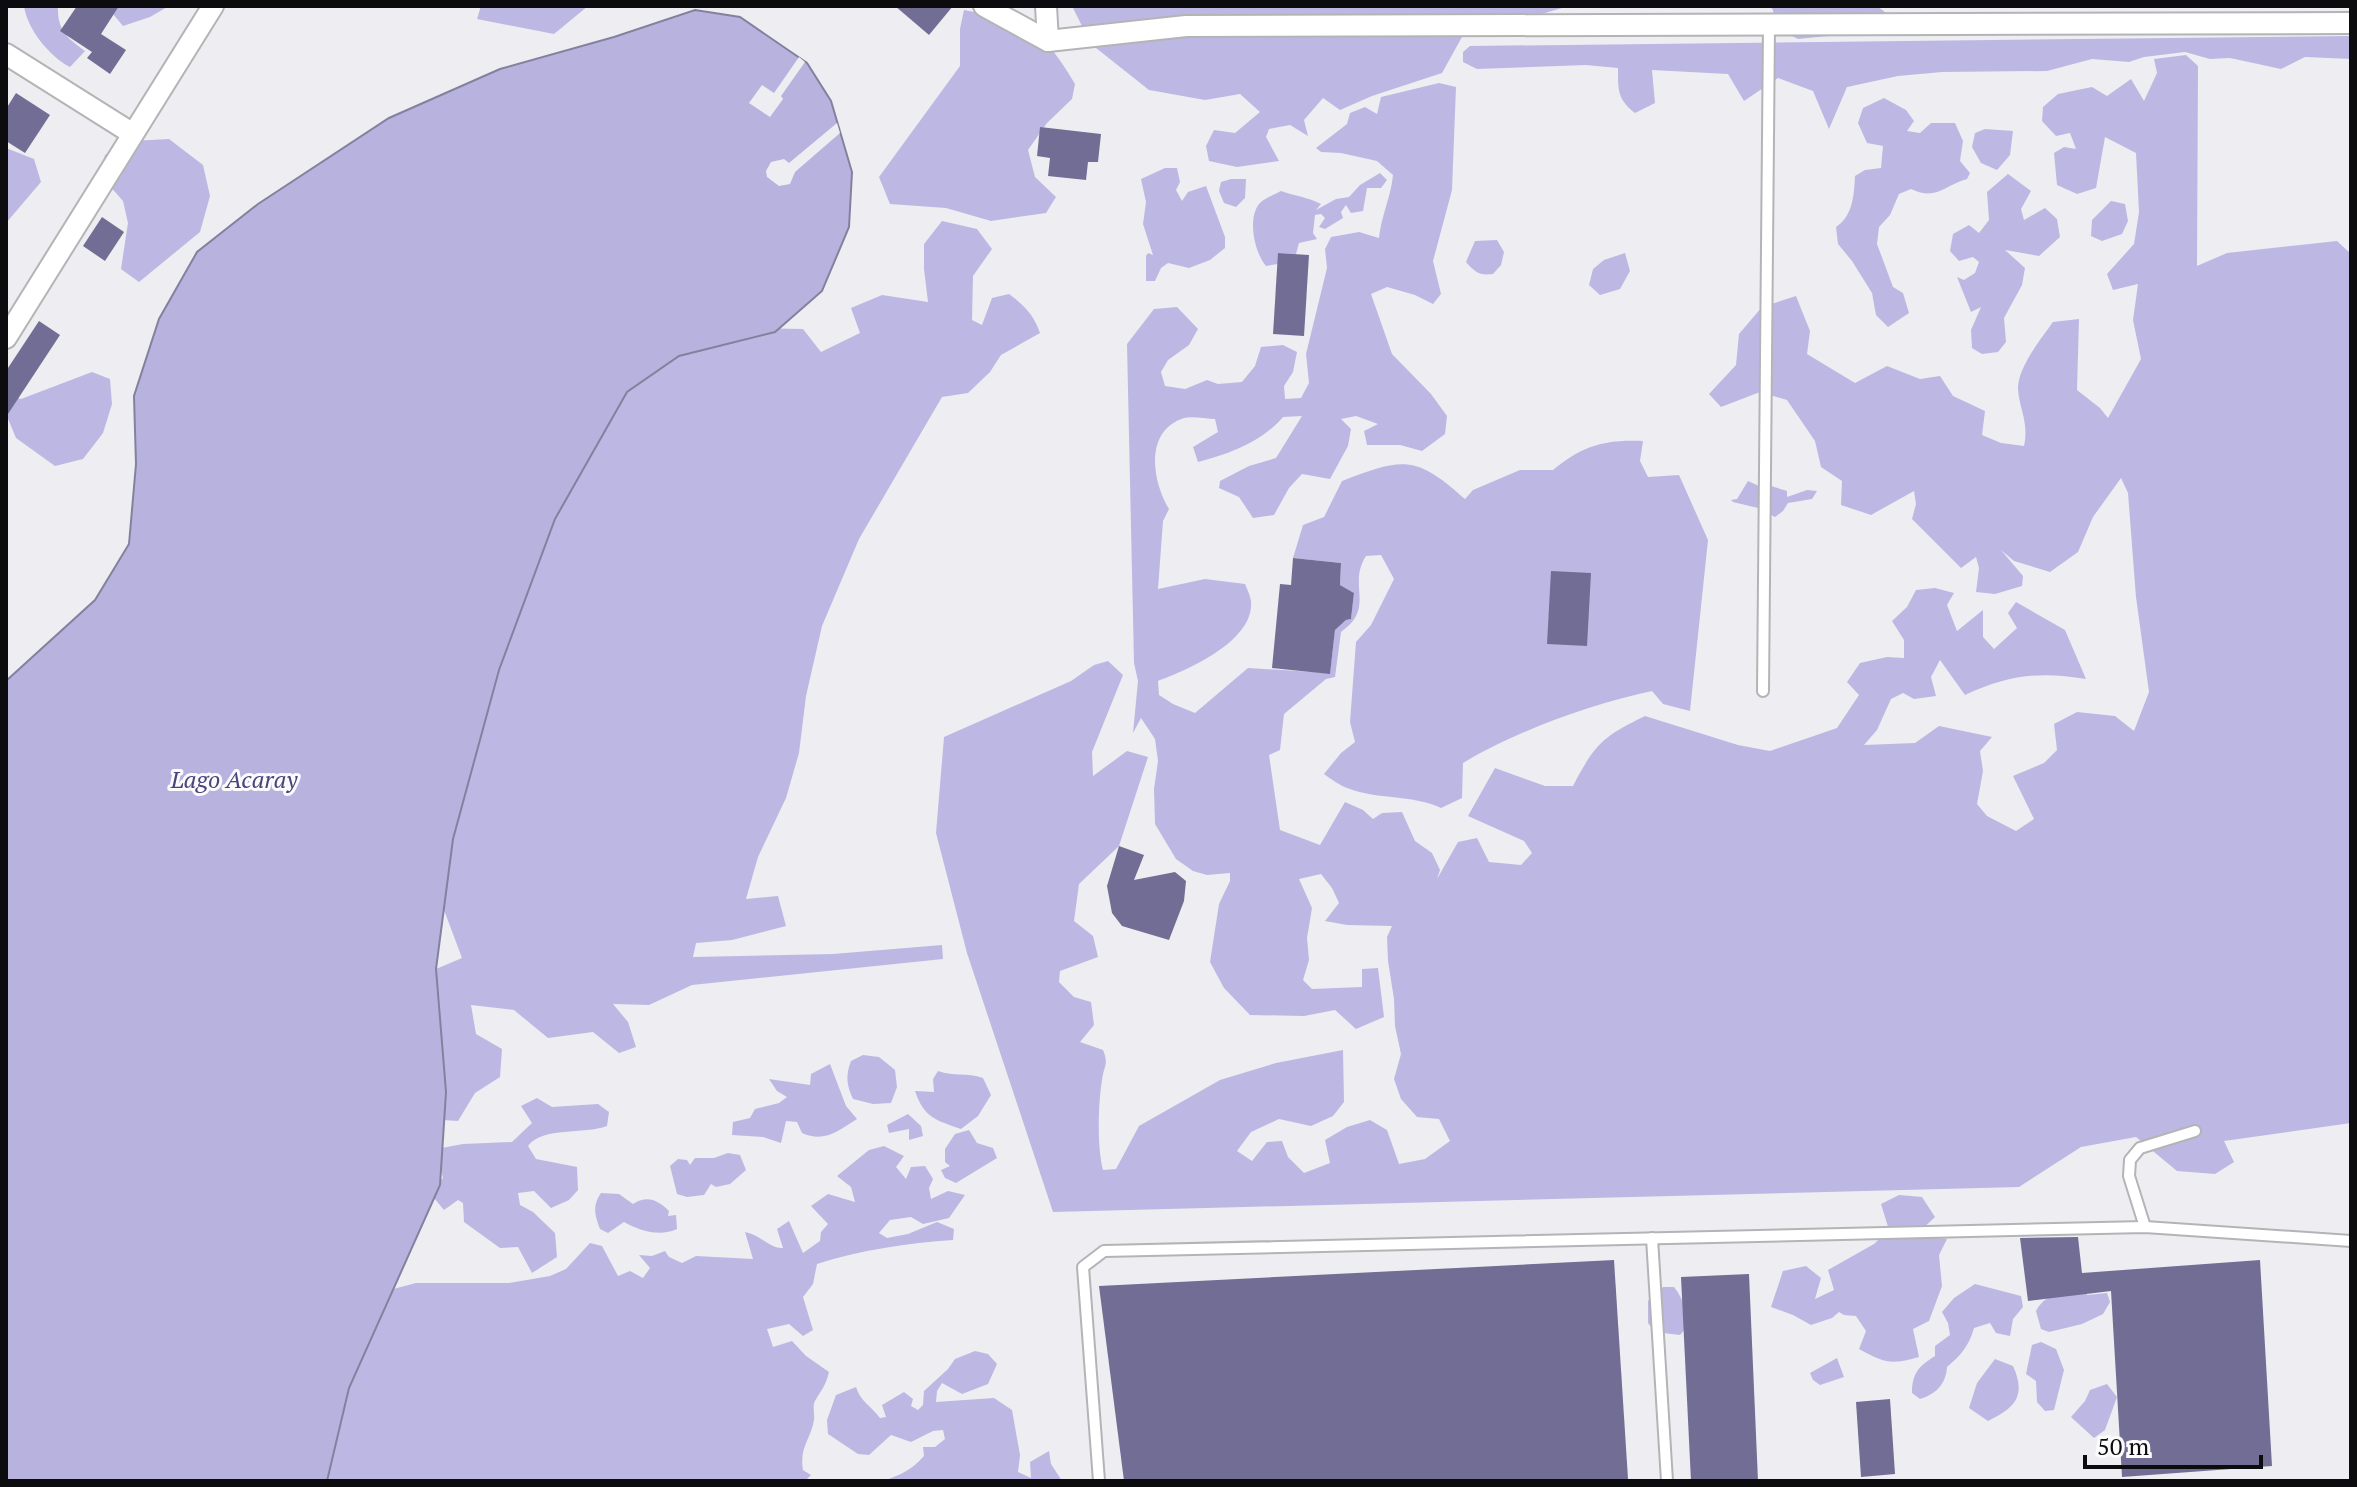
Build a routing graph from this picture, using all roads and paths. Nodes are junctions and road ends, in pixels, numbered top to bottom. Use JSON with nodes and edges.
{"nodes":[{"id":1,"x":213,"y":6,"type":"edge"},
{"id":2,"x":984,"y":6,"type":"edge"},
{"id":3,"x":1046,"y":6,"type":"edge"},
{"id":4,"x":1882,"y":15,"type":"edge"},
{"id":5,"x":2159,"y":15,"type":"edge"},
{"id":6,"x":1594,"y":16,"type":"edge"},
{"id":7,"x":2351,"y":23,"type":"edge"},
{"id":8,"x":1769,"y":27,"type":"junction"},
{"id":9,"x":1048,"y":41,"type":"junction"},
{"id":10,"x":6,"y":54,"type":"edge"},
{"id":11,"x":133,"y":134,"type":"junction"},
{"id":12,"x":6,"y":338,"type":"edge"},
{"id":13,"x":1763,"y":691,"type":"dead end"},
{"id":14,"x":2195,"y":1131,"type":"dead end"},
{"id":15,"x":2145,"y":1227,"type":"junction"},
{"id":16,"x":1652,"y":1238,"type":"junction"},
{"id":17,"x":2351,"y":1241,"type":"edge"},
{"id":18,"x":1099,"y":1481,"type":"edge"},
{"id":19,"x":1667,"y":1481,"type":"edge"}],
"edges":[{"from":1,"to":11,"type":"street"},
{"from":2,"to":9,"type":"street"},
{"from":3,"to":9,"type":"street"},
{"from":4,"to":5,"type":"street"},
{"from":4,"to":8,"type":"street"},
{"from":5,"to":7,"type":"street"},
{"from":6,"to":8,"type":"street"},
{"from":6,"to":9,"type":"street"},
{"from":8,"to":13,"type":"lane"},
{"from":10,"to":11,"type":"street"},
{"from":11,"to":12,"type":"street"},
{"from":14,"to":15,"type":"lane"},
{"from":15,"to":16,"type":"lane"},
{"from":15,"to":17,"type":"lane"},
{"from":16,"to":18,"type":"lane"},
{"from":16,"to":19,"type":"lane"}]}
